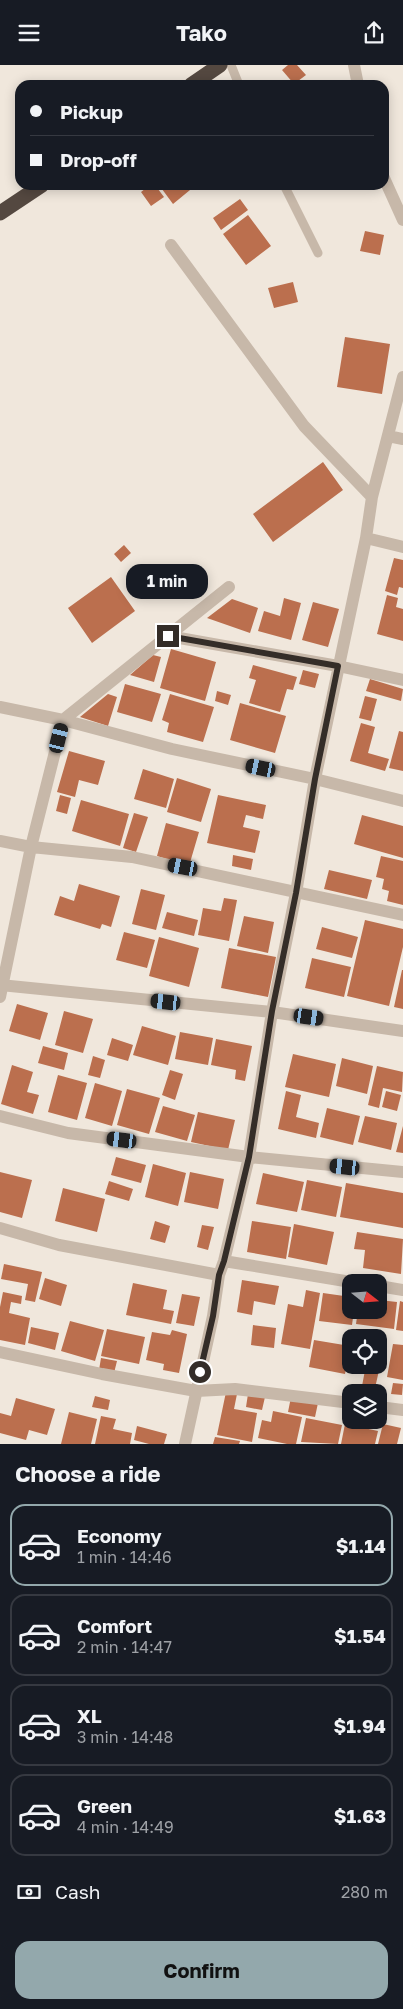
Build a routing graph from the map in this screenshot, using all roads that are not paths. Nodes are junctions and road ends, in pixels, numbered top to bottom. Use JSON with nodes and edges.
{"nodes":[{"id":1,"x":220,"y":65,"type":"edge"},
{"id":2,"x":231,"y":65,"type":"edge"},
{"id":3,"x":354,"y":65,"type":"edge"},
{"id":4,"x":198,"y":80,"type":"edge"},
{"id":5,"x":237,"y":80,"type":"edge"},
{"id":6,"x":357,"y":80,"type":"edge"},
{"id":7,"x":389,"y":189,"type":"edge"},
{"id":8,"x":34,"y":190,"type":"edge"},
{"id":9,"x":286,"y":190,"type":"edge"},
{"id":10,"x":0,"y":213,"type":"edge"},
{"id":11,"x":403,"y":220,"type":"edge"},
{"id":12,"x":171,"y":245,"type":"dead end"},
{"id":13,"x":318,"y":253,"type":"dead end"},
{"id":14,"x":403,"y":377,"type":"edge"},
{"id":15,"x":388,"y":436,"type":"junction"},
{"id":16,"x":403,"y":439,"type":"edge"},
{"id":17,"x":372,"y":497,"type":"junction"},
{"id":18,"x":366,"y":538,"type":"junction"},
{"id":19,"x":403,"y":547,"type":"edge"},
{"id":20,"x":229,"y":587,"type":"dead end"},
{"id":21,"x":168,"y":636,"type":"junction"},
{"id":22,"x":338,"y":666,"type":"junction"},
{"id":23,"x":403,"y":680,"type":"edge"},
{"id":24,"x":0,"y":707,"type":"edge"},
{"id":25,"x":63,"y":720,"type":"junction"},
{"id":26,"x":315,"y":779,"type":"junction"},
{"id":27,"x":403,"y":801,"type":"edge"},
{"id":28,"x":0,"y":841,"type":"edge"},
{"id":29,"x":31,"y":847,"type":"junction"},
{"id":30,"x":296,"y":893,"type":"junction"},
{"id":31,"x":403,"y":915,"type":"edge"},
{"id":32,"x":1,"y":989,"type":"edge"},
{"id":33,"x":272,"y":1011,"type":"junction"},
{"id":34,"x":403,"y":1031,"type":"edge"},
{"id":35,"x":0,"y":1116,"type":"edge"},
{"id":36,"x":249,"y":1157,"type":"junction"},
{"id":37,"x":403,"y":1172,"type":"edge"},
{"id":38,"x":0,"y":1229,"type":"edge"},
{"id":39,"x":224,"y":1261,"type":"junction"},
{"id":40,"x":219,"y":1275,"type":"junction"},
{"id":41,"x":342,"y":1281,"type":"edge"},
{"id":42,"x":388,"y":1288,"type":"edge"},
{"id":43,"x":403,"y":1290,"type":"edge"},
{"id":44,"x":0,"y":1352,"type":"edge"},
{"id":45,"x":196,"y":1391,"type":"junction"},
{"id":46,"x":342,"y":1402,"type":"edge"},
{"id":47,"x":387,"y":1408,"type":"edge"},
{"id":48,"x":403,"y":1410,"type":"edge"},
{"id":49,"x":185,"y":1444,"type":"edge"}],
"edges":[{"from":1,"to":4,"type":"highway"},
{"from":2,"to":5,"type":"lane"},
{"from":3,"to":6,"type":"street"},
{"from":7,"to":11,"type":"street"},
{"from":8,"to":10,"type":"highway"},
{"from":9,"to":13,"type":"lane"},
{"from":12,"to":17,"type":"street"},
{"from":14,"to":15,"type":"street"},
{"from":15,"to":16,"type":"street"},
{"from":15,"to":17,"type":"street"},
{"from":17,"to":18,"type":"street"},
{"from":18,"to":19,"type":"street"},
{"from":18,"to":22,"type":"street"},
{"from":20,"to":21,"type":"street"},
{"from":21,"to":22,"type":"street"},
{"from":21,"to":25,"type":"street"},
{"from":22,"to":23,"type":"street"},
{"from":22,"to":26,"type":"street"},
{"from":24,"to":25,"type":"street"},
{"from":25,"to":26,"type":"street"},
{"from":25,"to":29,"type":"street"},
{"from":26,"to":27,"type":"street"},
{"from":26,"to":30,"type":"street"},
{"from":28,"to":29,"type":"street"},
{"from":29,"to":30,"type":"street"},
{"from":29,"to":32,"type":"street"},
{"from":30,"to":31,"type":"street"},
{"from":30,"to":33,"type":"street"},
{"from":32,"to":33,"type":"street"},
{"from":33,"to":34,"type":"street"},
{"from":33,"to":36,"type":"street"},
{"from":35,"to":36,"type":"street"},
{"from":36,"to":37,"type":"street"},
{"from":36,"to":39,"type":"street"},
{"from":38,"to":40,"type":"street"},
{"from":39,"to":40,"type":"street"},
{"from":39,"to":41,"type":"street"},
{"from":40,"to":45,"type":"street"},
{"from":42,"to":43,"type":"street"},
{"from":44,"to":45,"type":"street"},
{"from":45,"to":46,"type":"street"},
{"from":45,"to":49,"type":"street"},
{"from":47,"to":48,"type":"street"}]}
